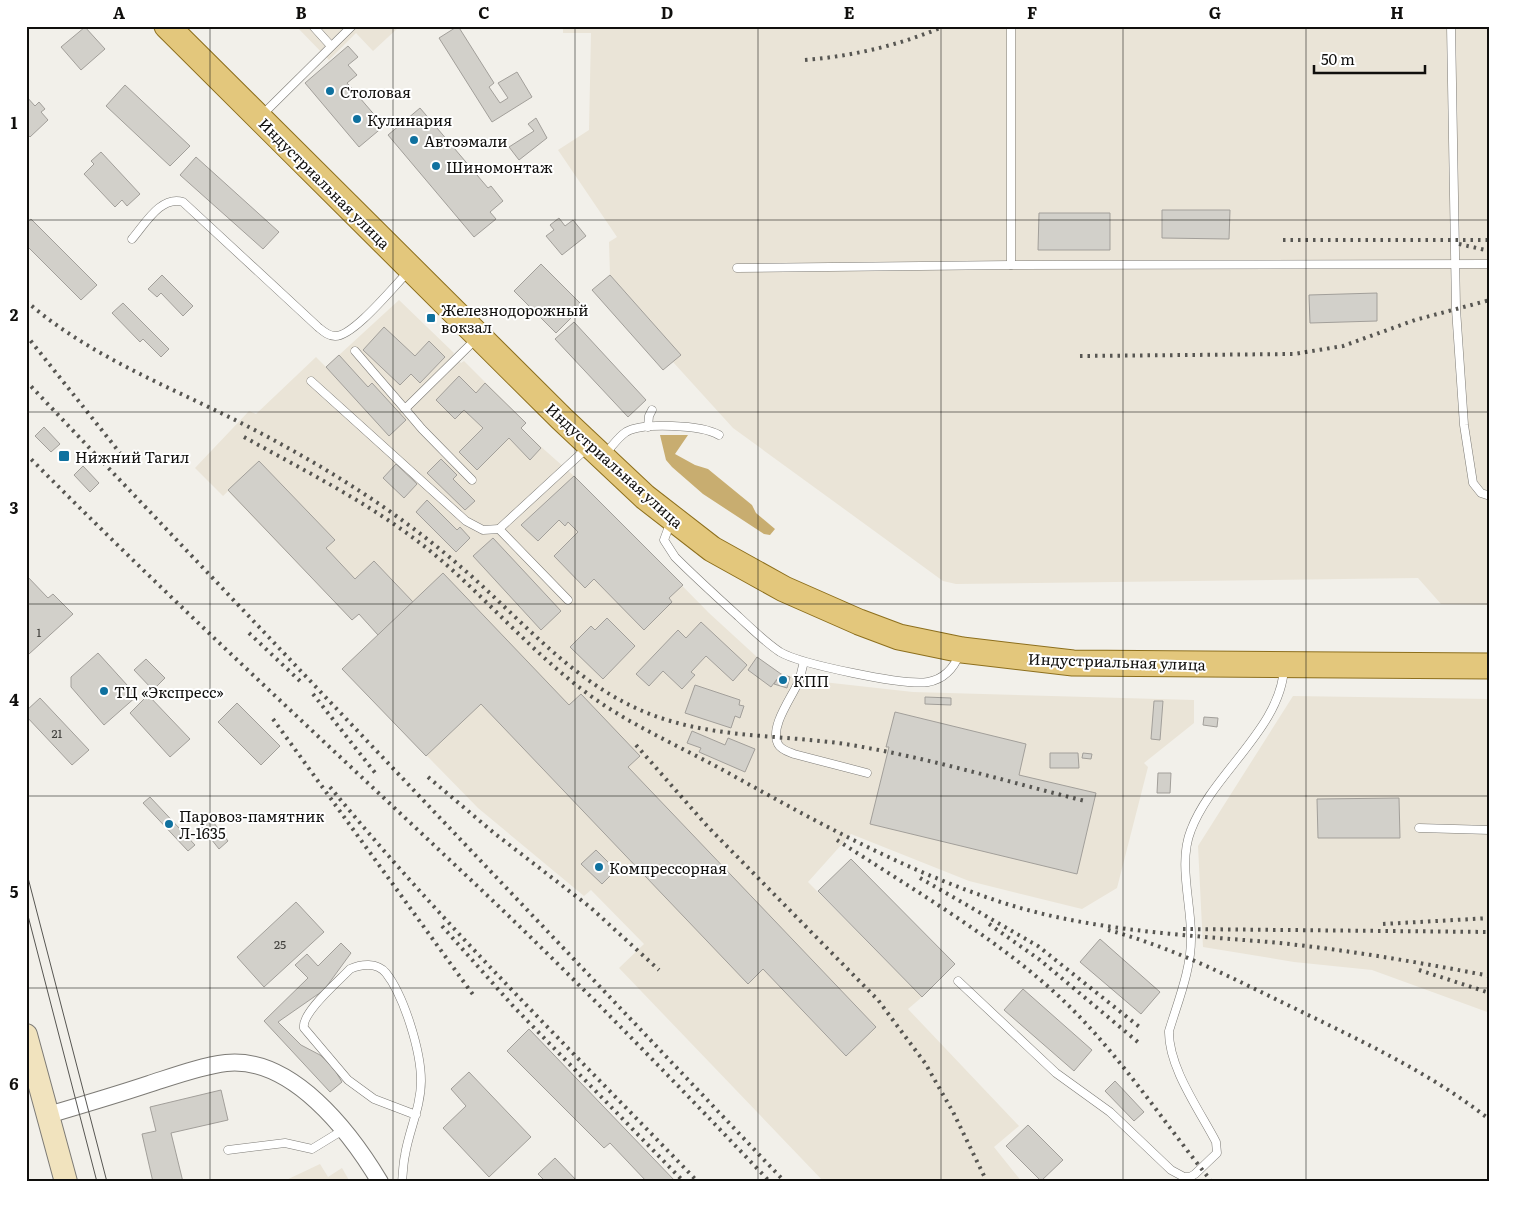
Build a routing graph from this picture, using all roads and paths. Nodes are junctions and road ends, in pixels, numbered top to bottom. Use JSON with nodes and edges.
{"nodes":[{"id":1,"x":167,"y":26,"type":"edge"},
{"id":2,"x":313,"y":26,"type":"edge"},
{"id":3,"x":352,"y":26,"type":"edge"},
{"id":4,"x":1011,"y":26,"type":"edge"},
{"id":5,"x":1451,"y":26,"type":"edge"},
{"id":6,"x":331,"y":46,"type":"junction"},
{"id":7,"x":259,"y":118,"type":"junction"},
{"id":8,"x":132,"y":239,"type":"dead end"},
{"id":9,"x":1490,"y":264,"type":"edge"},
{"id":10,"x":1011,"y":265,"type":"junction"},
{"id":11,"x":1455,"y":265,"type":"junction"},
{"id":12,"x":737,"y":268,"type":"dead end"},
{"id":13,"x":411,"y":269,"type":"junction"},
{"id":14,"x":480,"y":336,"type":"junction"},
{"id":15,"x":355,"y":352,"type":"dead end"},
{"id":16,"x":311,"y":381,"type":"dead end"},
{"id":17,"x":405,"y":409,"type":"junction"},
{"id":18,"x":652,"y":410,"type":"dead end"},
{"id":19,"x":648,"y":427,"type":"junction"},
{"id":20,"x":720,"y":435,"type":"dead end"},
{"id":21,"x":597,"y":451,"type":"junction"},
{"id":22,"x":472,"y":480,"type":"dead end"},
{"id":23,"x":1490,"y":496,"type":"edge"},
{"id":24,"x":672,"y":520,"type":"junction"},
{"id":25,"x":499,"y":529,"type":"junction"},
{"id":26,"x":568,"y":600,"type":"dead end"},
{"id":27,"x":962,"y":650,"type":"junction"},
{"id":28,"x":804,"y":662,"type":"junction"},
{"id":29,"x":1284,"y":665,"type":"junction"},
{"id":30,"x":1490,"y":666,"type":"edge"},
{"id":31,"x":867,"y":773,"type":"dead end"},
{"id":32,"x":1419,"y":828,"type":"dead end"},
{"id":33,"x":1490,"y":830,"type":"edge"},
{"id":34,"x":958,"y":981,"type":"dead end"},
{"id":35,"x":26,"y":1036,"type":"edge"},
{"id":36,"x":48,"y":1115,"type":"junction"},
{"id":37,"x":416,"y":1116,"type":"junction"},
{"id":38,"x":343,"y":1130,"type":"junction"},
{"id":39,"x":228,"y":1150,"type":"dead end"},
{"id":40,"x":66,"y":1182,"type":"edge"},
{"id":41,"x":380,"y":1182,"type":"edge"},
{"id":42,"x":402,"y":1182,"type":"edge"}],
"edges":[{"from":1,"to":7,"type":"main road","name":"Индустриальная улица"},
{"from":2,"to":6,"type":"lane"},
{"from":3,"to":6,"type":"lane"},
{"from":4,"to":10,"type":"lane"},
{"from":5,"to":11,"type":"lane"},
{"from":6,"to":7,"type":"lane"},
{"from":7,"to":13,"type":"main road","name":"Индустриальная улица"},
{"from":8,"to":13,"type":"lane"},
{"from":9,"to":11,"type":"lane"},
{"from":10,"to":11,"type":"lane"},
{"from":10,"to":12,"type":"lane"},
{"from":11,"to":23,"type":"lane"},
{"from":13,"to":14,"type":"main road","name":"Индустриальная улица"},
{"from":14,"to":17,"type":"lane"},
{"from":14,"to":21,"type":"main road","name":"Индустриальная улица"},
{"from":15,"to":17,"type":"lane"},
{"from":16,"to":25,"type":"lane"},
{"from":17,"to":22,"type":"lane"},
{"from":18,"to":19,"type":"lane"},
{"from":19,"to":20,"type":"lane"},
{"from":19,"to":21,"type":"lane"},
{"from":21,"to":24,"type":"main road","name":"Индустриальная улица"},
{"from":21,"to":25,"type":"lane"},
{"from":24,"to":27,"type":"main road","name":"Индустриальная улица"},
{"from":24,"to":28,"type":"lane"},
{"from":25,"to":26,"type":"lane"},
{"from":27,"to":28,"type":"lane"},
{"from":27,"to":29,"type":"main road","name":"Индустриальная улица"},
{"from":28,"to":31,"type":"lane"},
{"from":29,"to":30,"type":"main road","name":"Индустриальная улица"},
{"from":29,"to":34,"type":"lane"},
{"from":32,"to":33,"type":"lane"},
{"from":35,"to":36,"type":"main road"},
{"from":36,"to":38,"type":"street"},
{"from":36,"to":40,"type":"main road"},
{"from":37,"to":37,"type":"lane"},
{"from":37,"to":42,"type":"lane"},
{"from":38,"to":39,"type":"lane"},
{"from":38,"to":41,"type":"street"}]}
